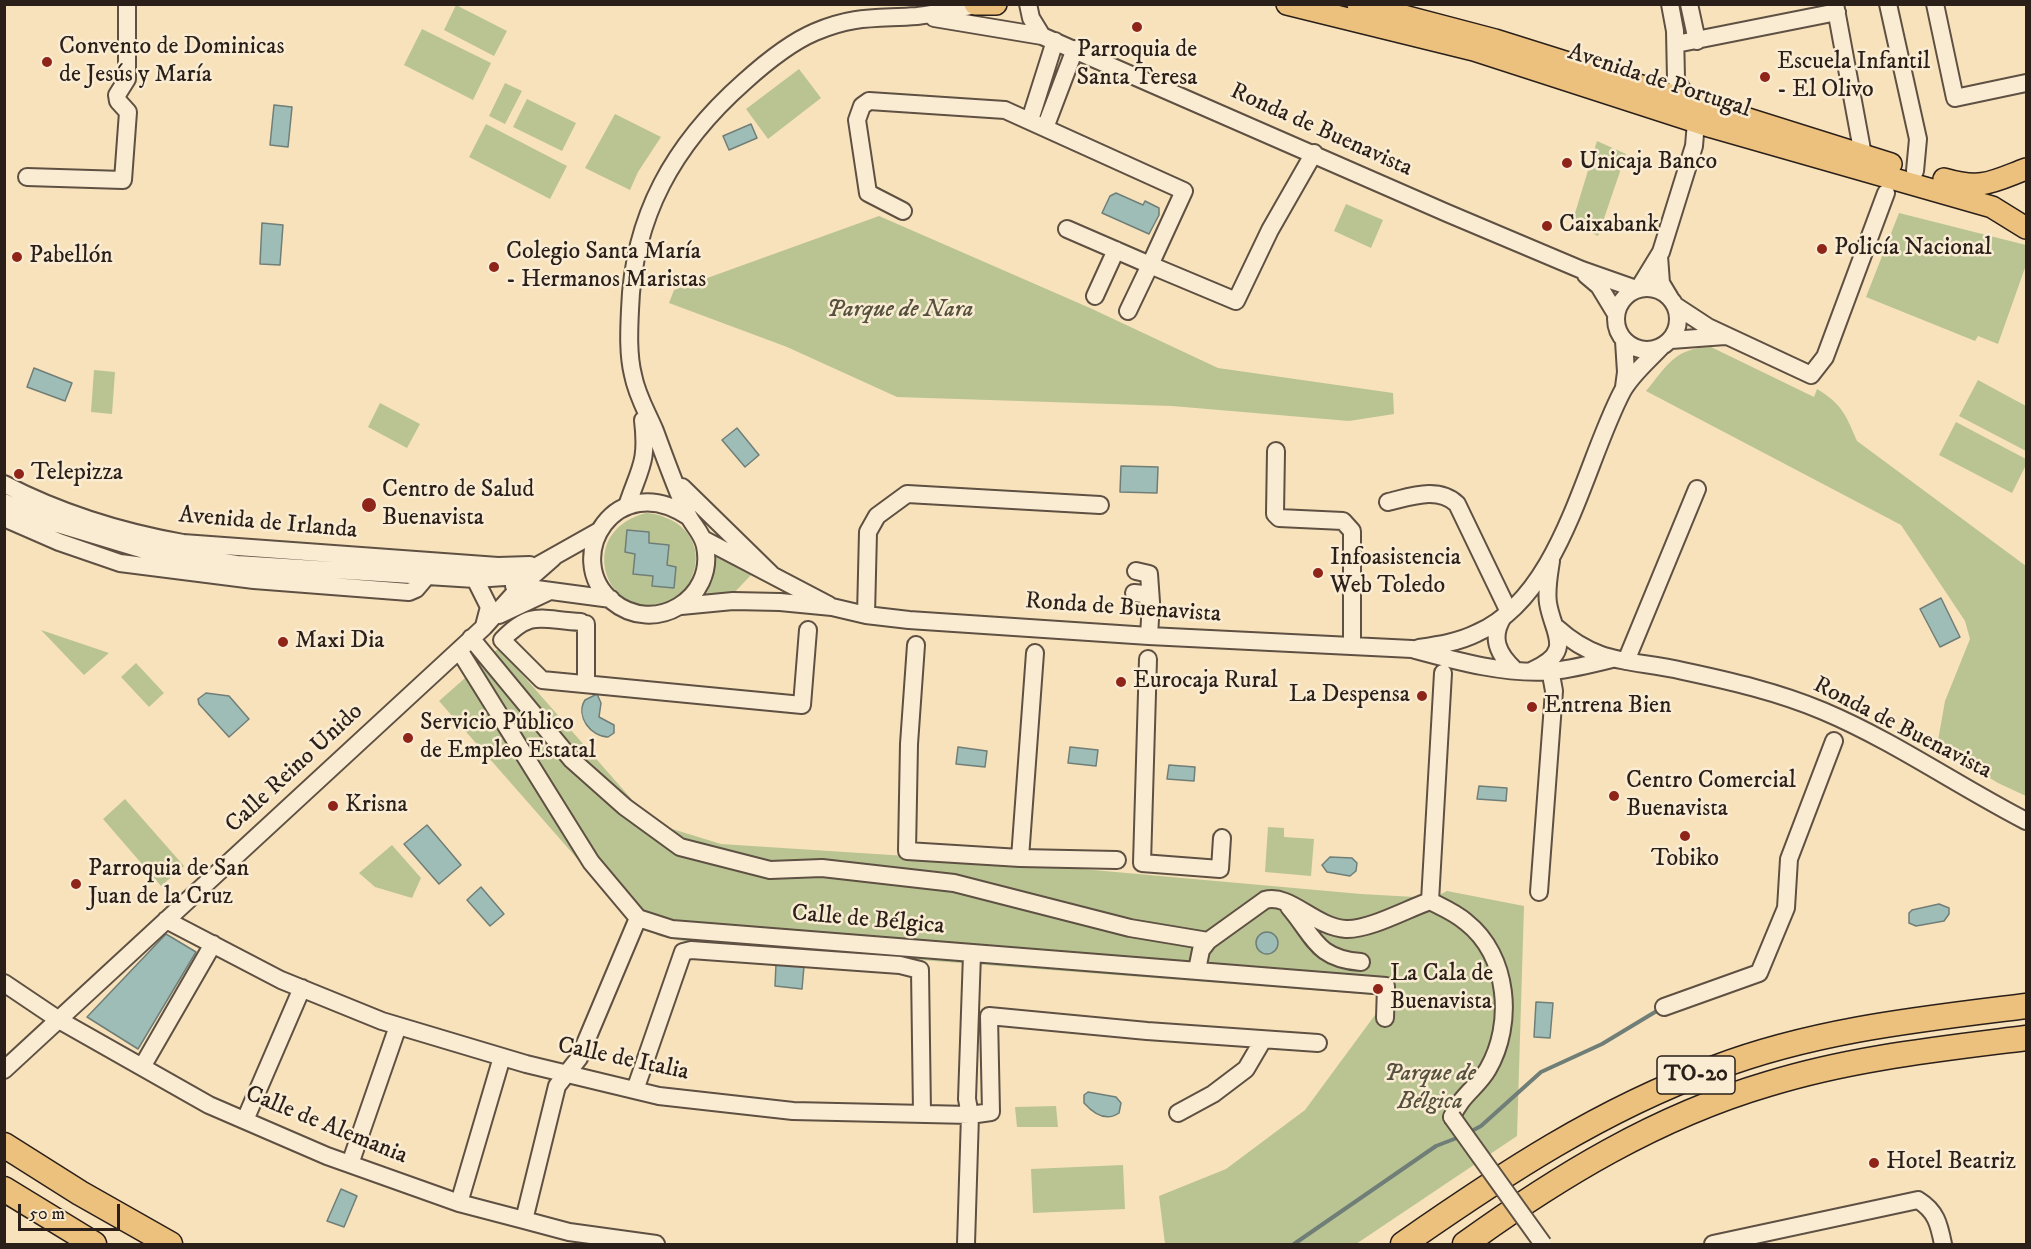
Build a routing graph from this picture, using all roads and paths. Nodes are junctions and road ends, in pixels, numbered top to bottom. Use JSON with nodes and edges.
{"nodes":[{"id":1,"x":127,"y":4,"type":"edge"},
{"id":2,"x":1028,"y":4,"type":"edge"},
{"id":3,"x":1287,"y":4,"type":"edge"},
{"id":4,"x":1358,"y":4,"type":"edge"},
{"id":5,"x":1670,"y":4,"type":"edge"},
{"id":6,"x":1689,"y":4,"type":"edge"},
{"id":7,"x":1888,"y":4,"type":"edge"},
{"id":8,"x":1935,"y":4,"type":"edge"},
{"id":9,"x":985,"y":5,"type":"edge"},
{"id":10,"x":1836,"y":8,"type":"edge"},
{"id":11,"x":914,"y":12,"type":"edge"},
{"id":12,"x":1041,"y":36,"type":"junction"},
{"id":13,"x":1697,"y":41,"type":"junction"},
{"id":14,"x":1676,"y":44,"type":"junction"},
{"id":15,"x":1075,"y":49,"type":"junction"},
{"id":16,"x":1676,"y":79,"type":"junction"},
{"id":17,"x":2026,"y":83,"type":"edge"},
{"id":18,"x":1659,"y":92,"type":"junction"},
{"id":19,"x":1694,"y":109,"type":"junction"},
{"id":20,"x":1030,"y":120,"type":"junction"},
{"id":21,"x":1046,"y":128,"type":"junction"},
{"id":22,"x":1314,"y":153,"type":"junction"},
{"id":23,"x":1863,"y":155,"type":"junction"},
{"id":24,"x":2024,"y":170,"type":"edge"},
{"id":25,"x":1915,"y":171,"type":"junction"},
{"id":26,"x":27,"y":177,"type":"dead end"},
{"id":27,"x":1886,"y":193,"type":"dead end"},
{"id":28,"x":903,"y":211,"type":"dead end"},
{"id":29,"x":2019,"y":223,"type":"edge"},
{"id":30,"x":1067,"y":229,"type":"dead end"},
{"id":31,"x":1116,"y":250,"type":"junction"},
{"id":32,"x":1659,"y":256,"type":"junction"},
{"id":33,"x":1150,"y":265,"type":"junction"},
{"id":34,"x":1582,"y":270,"type":"junction"},
{"id":35,"x":1637,"y":289,"type":"junction"},
{"id":36,"x":1095,"y":296,"type":"dead end"},
{"id":37,"x":1673,"y":302,"type":"junction"},
{"id":38,"x":1128,"y":311,"type":"dead end"},
{"id":39,"x":1616,"y":314,"type":"junction"},
{"id":40,"x":1726,"y":336,"type":"junction"},
{"id":41,"x":1624,"y":341,"type":"junction"},
{"id":42,"x":1666,"y":344,"type":"junction"},
{"id":43,"x":1623,"y":391,"type":"junction"},
{"id":44,"x":642,"y":407,"type":"junction"},
{"id":45,"x":1276,"y":451,"type":"dead end"},
{"id":46,"x":666,"y":464,"type":"junction"},
{"id":47,"x":4,"y":484,"type":"edge"},
{"id":48,"x":1697,"y":489,"type":"dead end"},
{"id":49,"x":4,"y":502,"type":"edge"},
{"id":50,"x":1388,"y":502,"type":"dead end"},
{"id":51,"x":1100,"y":505,"type":"dead end"},
{"id":52,"x":627,"y":506,"type":"junction"},
{"id":53,"x":689,"y":517,"type":"junction"},
{"id":54,"x":4,"y":518,"type":"edge"},
{"id":55,"x":599,"y":531,"type":"junction"},
{"id":56,"x":703,"y":539,"type":"junction"},
{"id":57,"x":1552,"y":554,"type":"junction"},
{"id":58,"x":553,"y":558,"type":"junction"},
{"id":59,"x":537,"y":564,"type":"junction"},
{"id":60,"x":1136,"y":571,"type":"dead end"},
{"id":61,"x":255,"y":572,"type":"junction"},
{"id":62,"x":771,"y":574,"type":"junction"},
{"id":63,"x":475,"y":579,"type":"junction"},
{"id":64,"x":520,"y":587,"type":"junction"},
{"id":65,"x":548,"y":592,"type":"junction"},
{"id":66,"x":1134,"y":593,"type":"dead end"},
{"id":67,"x":611,"y":599,"type":"junction"},
{"id":68,"x":1151,"y":602,"type":"junction"},
{"id":69,"x":680,"y":606,"type":"junction"},
{"id":70,"x":832,"y":607,"type":"junction"},
{"id":71,"x":1509,"y":612,"type":"junction"},
{"id":72,"x":866,"y":615,"type":"junction"},
{"id":73,"x":489,"y":622,"type":"junction"},
{"id":74,"x":1555,"y":624,"type":"junction"},
{"id":75,"x":808,"y":630,"type":"dead end"},
{"id":76,"x":1149,"y":636,"type":"junction"},
{"id":77,"x":471,"y":638,"type":"junction"},
{"id":78,"x":916,"y":645,"type":"dead end"},
{"id":79,"x":1352,"y":646,"type":"junction"},
{"id":80,"x":1412,"y":649,"type":"junction"},
{"id":81,"x":459,"y":650,"type":"junction"},
{"id":82,"x":1035,"y":653,"type":"dead end"},
{"id":83,"x":1148,"y":659,"type":"dead end"},
{"id":84,"x":1619,"y":660,"type":"junction"},
{"id":85,"x":1514,"y":669,"type":"junction"},
{"id":86,"x":1532,"y":671,"type":"junction"},
{"id":87,"x":1443,"y":673,"type":"dead end"},
{"id":88,"x":1552,"y":680,"type":"dead end"},
{"id":89,"x":586,"y":684,"type":"junction"},
{"id":90,"x":1834,"y":741,"type":"dead end"},
{"id":91,"x":2026,"y":821,"type":"edge"},
{"id":92,"x":1222,"y":838,"type":"dead end"},
{"id":93,"x":1020,"y":858,"type":"junction"},
{"id":94,"x":1117,"y":860,"type":"dead end"},
{"id":95,"x":1539,"y":892,"type":"dead end"},
{"id":96,"x":1282,"y":899,"type":"junction"},
{"id":97,"x":1430,"y":901,"type":"junction"},
{"id":98,"x":638,"y":918,"type":"junction"},
{"id":99,"x":166,"y":920,"type":"junction"},
{"id":100,"x":1208,"y":941,"type":"junction"},
{"id":101,"x":213,"y":944,"type":"junction"},
{"id":102,"x":972,"y":954,"type":"junction"},
{"id":103,"x":1361,"y":962,"type":"dead end"},
{"id":104,"x":1197,"y":970,"type":"junction"},
{"id":105,"x":4,"y":983,"type":"edge"},
{"id":106,"x":302,"y":988,"type":"junction"},
{"id":107,"x":2026,"y":1006,"type":"edge"},
{"id":108,"x":1664,"y":1007,"type":"dead end"},
{"id":109,"x":1385,"y":1017,"type":"dead end"},
{"id":110,"x":59,"y":1020,"type":"junction"},
{"id":111,"x":398,"y":1026,"type":"junction"},
{"id":112,"x":2026,"y":1038,"type":"edge"},
{"id":113,"x":1263,"y":1040,"type":"junction"},
{"id":114,"x":1318,"y":1043,"type":"dead end"},
{"id":115,"x":502,"y":1057,"type":"junction"},
{"id":116,"x":142,"y":1067,"type":"junction"},
{"id":117,"x":4,"y":1070,"type":"edge"},
{"id":118,"x":568,"y":1073,"type":"junction"},
{"id":119,"x":635,"y":1090,"type":"junction"},
{"id":120,"x":922,"y":1113,"type":"junction"},
{"id":121,"x":1178,"y":1113,"type":"dead end"},
{"id":122,"x":970,"y":1116,"type":"junction"},
{"id":123,"x":245,"y":1120,"type":"junction"},
{"id":124,"x":4,"y":1145,"type":"edge"},
{"id":125,"x":350,"y":1164,"type":"junction"},
{"id":126,"x":4,"y":1189,"type":"edge"},
{"id":127,"x":459,"y":1203,"type":"junction"},
{"id":128,"x":524,"y":1220,"type":"junction"},
{"id":129,"x":1495,"y":1223,"type":"junction"},
{"id":130,"x":94,"y":1245,"type":"edge"},
{"id":131,"x":170,"y":1245,"type":"edge"},
{"id":132,"x":656,"y":1245,"type":"edge"},
{"id":133,"x":966,"y":1245,"type":"edge"},
{"id":134,"x":1403,"y":1245,"type":"edge"},
{"id":135,"x":1465,"y":1245,"type":"edge"},
{"id":136,"x":1475,"y":1245,"type":"edge"},
{"id":137,"x":1543,"y":1245,"type":"edge"},
{"id":138,"x":1713,"y":1245,"type":"edge"},
{"id":139,"x":1943,"y":1245,"type":"edge"}],
"edges":[{"from":1,"to":26,"type":"street"},
{"from":2,"to":12,"type":"street"},
{"from":3,"to":19,"type":"main road","name":"Avenida de Portugal"},
{"from":4,"to":18,"type":"main road","name":"Avenida de Portugal"},
{"from":5,"to":14,"type":"street"},
{"from":6,"to":13,"type":"street"},
{"from":7,"to":25,"type":"street"},
{"from":8,"to":17,"type":"street"},
{"from":9,"to":11,"type":"street","name":"Ronda de Buenavista"},
{"from":9,"to":12,"type":"street","name":"Ronda de Buenavista"},
{"from":10,"to":13,"type":"street"},
{"from":10,"to":23,"type":"street"},
{"from":11,"to":12,"type":"street","name":"Ronda de Buenavista"},
{"from":11,"to":44,"type":"street","name":"Ronda de Buenavista"},
{"from":12,"to":15,"type":"street","name":"Ronda de Buenavista"},
{"from":12,"to":20,"type":"street"},
{"from":13,"to":14,"type":"street"},
{"from":14,"to":16,"type":"street"},
{"from":15,"to":21,"type":"street"},
{"from":15,"to":22,"type":"street","name":"Ronda de Buenavista"},
{"from":16,"to":18,"type":"street"},
{"from":16,"to":19,"type":"street"},
{"from":18,"to":19,"type":"main road","name":"Avenida de Portugal"},
{"from":19,"to":23,"type":"main road","name":"Avenida de Portugal"},
{"from":19,"to":29,"type":"main road","name":"Avenida de Portugal"},
{"from":19,"to":32,"type":"street"},
{"from":20,"to":21,"type":"street"},
{"from":20,"to":28,"type":"street"},
{"from":21,"to":33,"type":"street"},
{"from":22,"to":33,"type":"street"},
{"from":22,"to":34,"type":"street","name":"Ronda de Buenavista"},
{"from":23,"to":25,"type":"main road","name":"Avenida de Portugal"},
{"from":24,"to":25,"type":"main road","name":"Avenida de Portugal"},
{"from":24,"to":29,"type":"main road","name":"Avenida de Portugal"},
{"from":27,"to":40,"type":"street"},
{"from":30,"to":31,"type":"street"},
{"from":31,"to":33,"type":"street"},
{"from":31,"to":36,"type":"street"},
{"from":32,"to":35,"type":"street"},
{"from":32,"to":37,"type":"street"},
{"from":33,"to":38,"type":"street"},
{"from":34,"to":35,"type":"street","name":"Ronda de Buenavista"},
{"from":34,"to":39,"type":"street","name":"Ronda de Buenavista"},
{"from":35,"to":37,"type":"street"},
{"from":35,"to":39,"type":"street"},
{"from":37,"to":40,"type":"street"},
{"from":37,"to":42,"type":"street"},
{"from":39,"to":41,"type":"street"},
{"from":40,"to":42,"type":"street"},
{"from":41,"to":42,"type":"street"},
{"from":41,"to":43,"type":"street","name":"Ronda de Buenavista"},
{"from":42,"to":43,"type":"street","name":"Ronda de Buenavista"},
{"from":43,"to":57,"type":"street","name":"Ronda de Buenavista"},
{"from":44,"to":46,"type":"street","name":"Ronda de Buenavista"},
{"from":44,"to":52,"type":"street","name":"Ronda de Buenavista"},
{"from":45,"to":79,"type":"street"},
{"from":46,"to":53,"type":"street","name":"Ronda de Buenavista"},
{"from":46,"to":62,"type":"street","name":"Ronda de Buenavista"},
{"from":47,"to":59,"type":"street","name":"Avenida de Irlanda"},
{"from":48,"to":84,"type":"street"},
{"from":49,"to":61,"type":"street","name":"Avenida de Irlanda"},
{"from":50,"to":71,"type":"street"},
{"from":51,"to":72,"type":"street"},
{"from":52,"to":53,"type":"street","name":"Ronda de Buenavista"},
{"from":52,"to":55,"type":"street","name":"Ronda de Buenavista"},
{"from":53,"to":56,"type":"street","name":"Ronda de Buenavista"},
{"from":54,"to":61,"type":"street","name":"Avenida de Irlanda"},
{"from":55,"to":58,"type":"street","name":"Avenida de Irlanda"},
{"from":55,"to":67,"type":"street","name":"Ronda de Buenavista"},
{"from":56,"to":62,"type":"street","name":"Ronda de Buenavista"},
{"from":56,"to":69,"type":"street","name":"Ronda de Buenavista"},
{"from":57,"to":71,"type":"street","name":"Ronda de Buenavista"},
{"from":57,"to":74,"type":"street","name":"Ronda de Buenavista"},
{"from":58,"to":59,"type":"street","name":"Avenida de Irlanda"},
{"from":58,"to":64,"type":"street","name":"Calle Reino Unido"},
{"from":59,"to":63,"type":"street","name":"Avenida de Irlanda"},
{"from":60,"to":68,"type":"street"},
{"from":61,"to":63,"type":"street","name":"Avenida de Irlanda"},
{"from":62,"to":70,"type":"street","name":"Ronda de Buenavista"},
{"from":63,"to":64,"type":"street","name":"Avenida de Irlanda"},
{"from":63,"to":73,"type":"street"},
{"from":64,"to":65,"type":"street","name":"Avenida de Irlanda"},
{"from":64,"to":73,"type":"street","name":"Calle Reino Unido"},
{"from":65,"to":67,"type":"street","name":"Avenida de Irlanda"},
{"from":65,"to":73,"type":"street","name":"Calle Reino Unido"},
{"from":66,"to":68,"type":"street"},
{"from":67,"to":69,"type":"street","name":"Ronda de Buenavista"},
{"from":68,"to":76,"type":"street"},
{"from":69,"to":70,"type":"street","name":"Ronda de Buenavista"},
{"from":70,"to":72,"type":"street","name":"Ronda de Buenavista"},
{"from":71,"to":74,"type":"street","name":"Ronda de Buenavista"},
{"from":71,"to":80,"type":"street","name":"Ronda de Buenavista"},
{"from":71,"to":85,"type":"street","name":"Ronda de Buenavista"},
{"from":72,"to":76,"type":"street","name":"Ronda de Buenavista"},
{"from":73,"to":77,"type":"street","name":"Calle Reino Unido"},
{"from":74,"to":84,"type":"street","name":"Ronda de Buenavista"},
{"from":74,"to":86,"type":"street","name":"Ronda de Buenavista"},
{"from":75,"to":89,"type":"street"},
{"from":76,"to":79,"type":"street","name":"Ronda de Buenavista"},
{"from":77,"to":81,"type":"street","name":"Calle Reino Unido"},
{"from":77,"to":100,"type":"street"},
{"from":78,"to":93,"type":"street"},
{"from":79,"to":80,"type":"street","name":"Ronda de Buenavista"},
{"from":80,"to":85,"type":"street","name":"Ronda de Buenavista"},
{"from":81,"to":98,"type":"street"},
{"from":81,"to":99,"type":"street","name":"Calle Reino Unido"},
{"from":82,"to":93,"type":"street"},
{"from":83,"to":92,"type":"street"},
{"from":84,"to":86,"type":"street","name":"Ronda de Buenavista"},
{"from":84,"to":91,"type":"street","name":"Ronda de Buenavista"},
{"from":85,"to":86,"type":"street","name":"Ronda de Buenavista"},
{"from":87,"to":97,"type":"street"},
{"from":88,"to":95,"type":"street"},
{"from":89,"to":89,"type":"street"},
{"from":90,"to":108,"type":"street"},
{"from":93,"to":94,"type":"street"},
{"from":96,"to":97,"type":"street"},
{"from":96,"to":100,"type":"street"},
{"from":96,"to":103,"type":"street"},
{"from":97,"to":137,"type":"street","bridge":true},
{"from":98,"to":102,"type":"street","name":"Calle de Bélgica"},
{"from":98,"to":118,"type":"street"},
{"from":99,"to":101,"type":"street","name":"Calle de Italia"},
{"from":99,"to":110,"type":"street","name":"Calle Reino Unido"},
{"from":100,"to":104,"type":"street"},
{"from":101,"to":106,"type":"street","name":"Calle de Italia"},
{"from":101,"to":116,"type":"street"},
{"from":102,"to":104,"type":"street","name":"Calle de Bélgica"},
{"from":102,"to":122,"type":"street"},
{"from":104,"to":109,"type":"street","name":"Calle de Bélgica"},
{"from":105,"to":110,"type":"street","name":"Calle de Alemania"},
{"from":106,"to":111,"type":"street","name":"Calle de Italia"},
{"from":106,"to":123,"type":"street"},
{"from":107,"to":134,"type":"highway","number":"TO-20"},
{"from":110,"to":116,"type":"street","name":"Calle de Alemania"},
{"from":110,"to":117,"type":"street","name":"Calle Reino Unido"},
{"from":111,"to":115,"type":"street","name":"Calle de Italia"},
{"from":111,"to":125,"type":"street"},
{"from":112,"to":129,"type":"highway","number":"TO-20"},
{"from":113,"to":114,"type":"street"},
{"from":113,"to":121,"type":"street"},
{"from":113,"to":122,"type":"street"},
{"from":115,"to":118,"type":"street","name":"Calle de Italia"},
{"from":115,"to":127,"type":"street"},
{"from":116,"to":123,"type":"street","name":"Calle de Alemania"},
{"from":118,"to":119,"type":"street","name":"Calle de Italia"},
{"from":118,"to":128,"type":"street"},
{"from":119,"to":120,"type":"street","name":"Calle de Italia"},
{"from":119,"to":120,"type":"street"},
{"from":120,"to":122,"type":"street","name":"Calle de Italia"},
{"from":122,"to":133,"type":"street"},
{"from":123,"to":125,"type":"street","name":"Calle de Alemania"},
{"from":124,"to":131,"type":"highway"},
{"from":125,"to":127,"type":"street","name":"Calle de Alemania"},
{"from":126,"to":130,"type":"highway"},
{"from":127,"to":128,"type":"street","name":"Calle de Alemania"},
{"from":128,"to":132,"type":"street","name":"Calle de Alemania"},
{"from":129,"to":135,"type":"highway","number":"TO-20"},
{"from":129,"to":136,"type":"highway"},
{"from":138,"to":139,"type":"street"}]}
